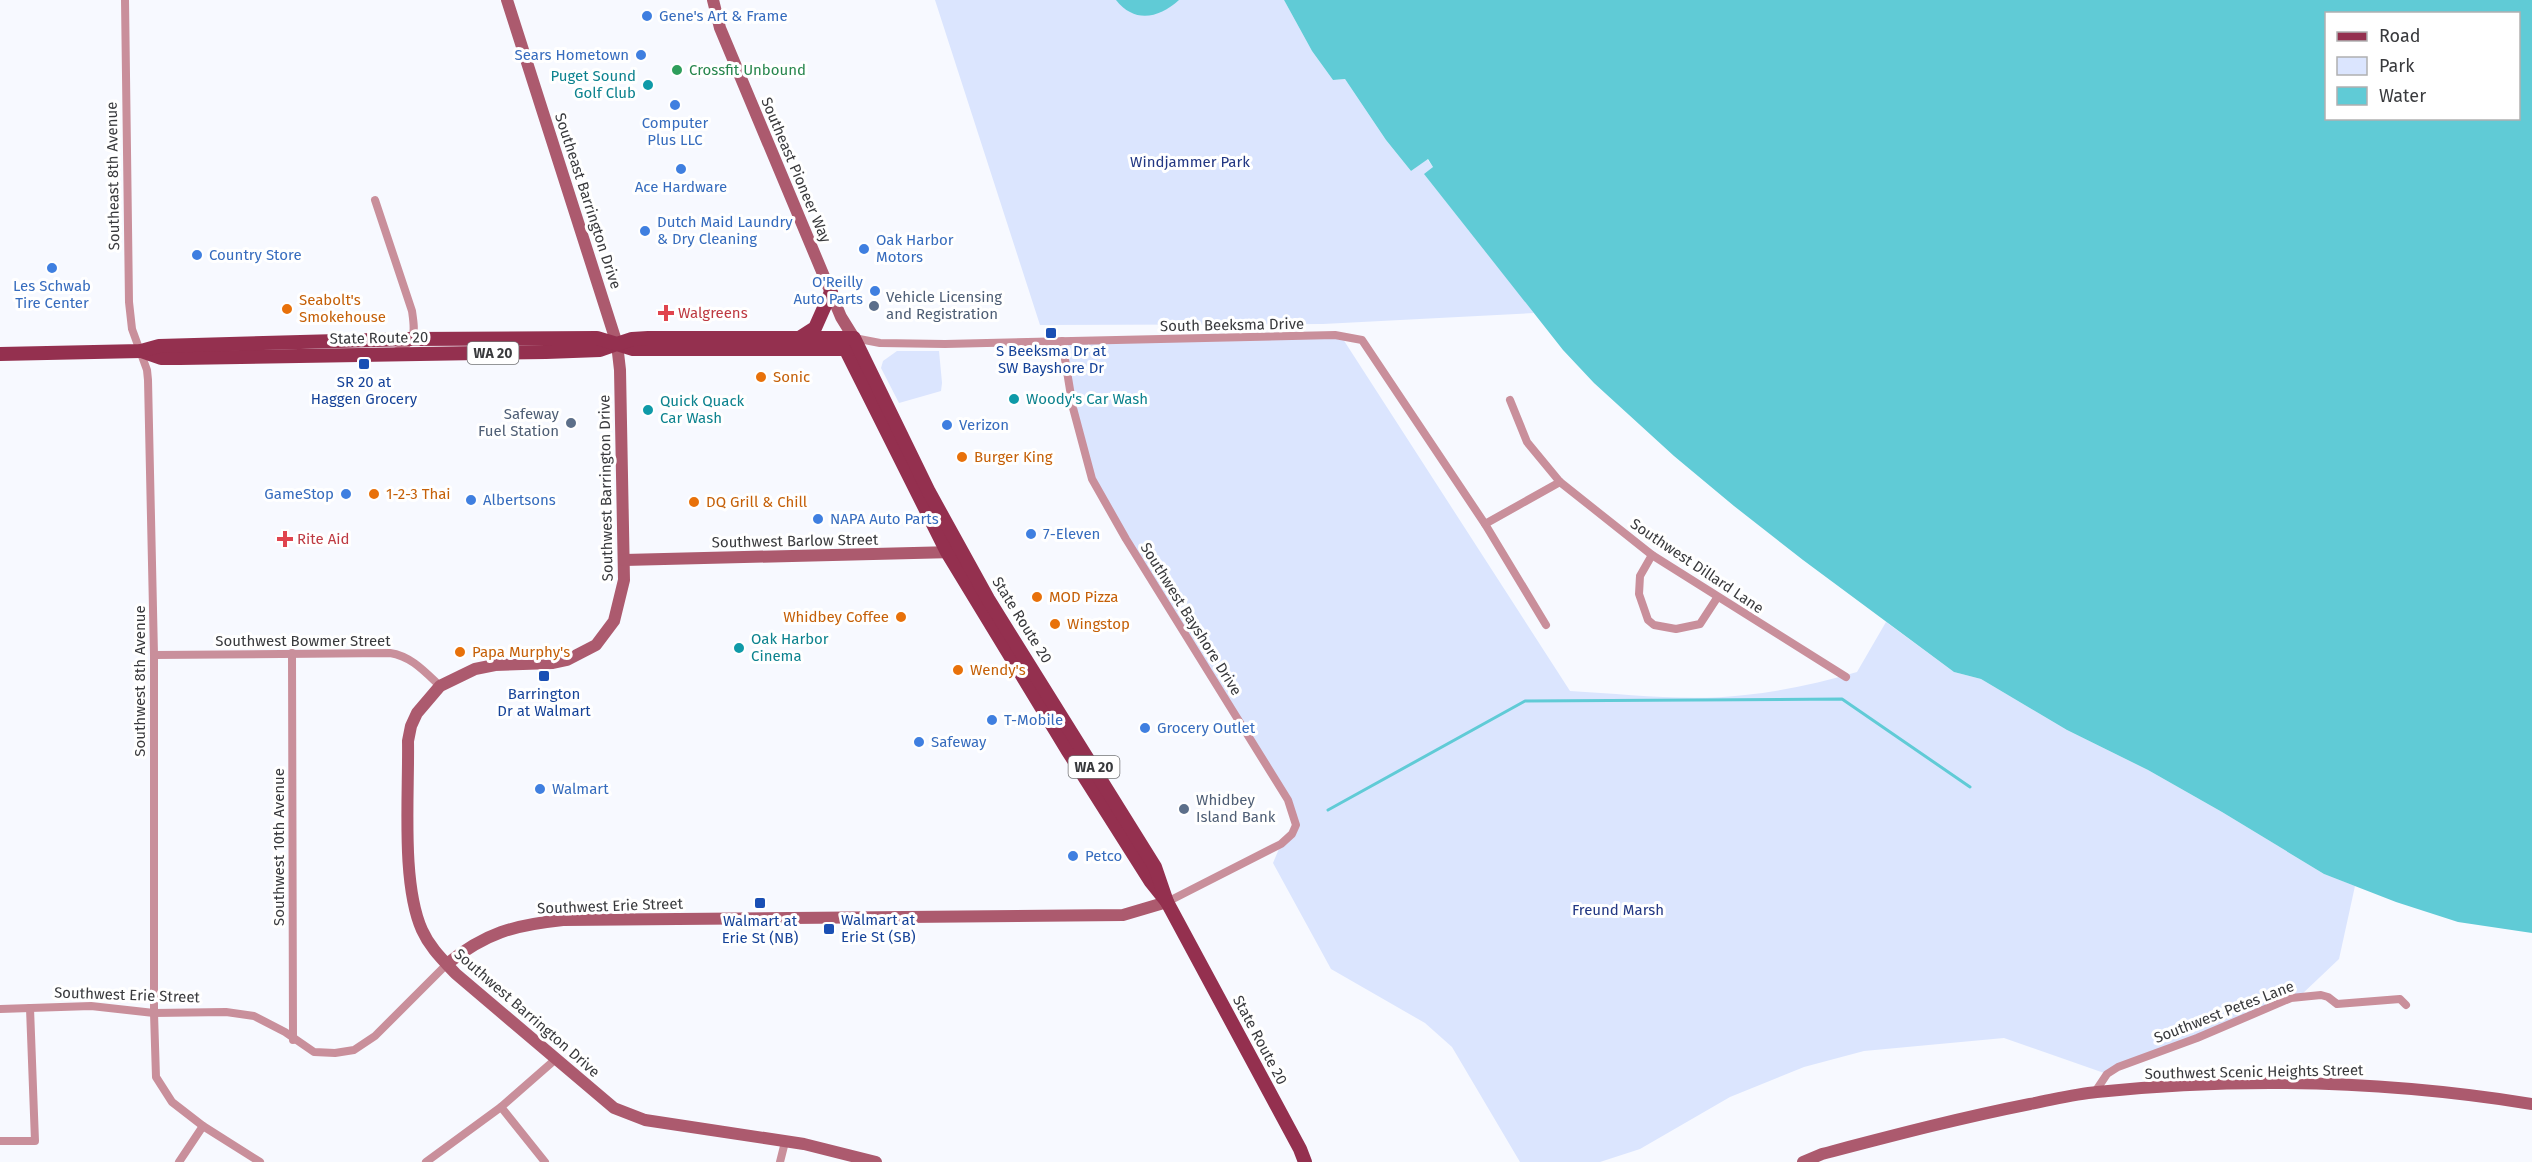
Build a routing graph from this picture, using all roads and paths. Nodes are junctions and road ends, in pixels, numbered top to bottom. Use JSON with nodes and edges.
{"nodes":[{"id":1,"x":124,"y":0,"type":"edge"},
{"id":2,"x":507,"y":0,"type":"edge"},
{"id":3,"x":713,"y":0,"type":"edge"},
{"id":4,"x":375,"y":200,"type":"dead end"},
{"id":5,"x":831,"y":292,"type":"junction"},
{"id":6,"x":801,"y":337,"type":"junction"},
{"id":7,"x":412,"y":339,"type":"junction"},
{"id":8,"x":1062,"y":342,"type":"junction"},
{"id":9,"x":617,"y":344,"type":"junction"},
{"id":10,"x":850,"y":344,"type":"junction"},
{"id":11,"x":141,"y":351,"type":"junction"},
{"id":12,"x":0,"y":354,"type":"edge"},
{"id":13,"x":389,"y":354,"type":"junction"},
{"id":14,"x":1509,"y":400,"type":"dead end"},
{"id":15,"x":1560,"y":482,"type":"junction"},
{"id":16,"x":1485,"y":524,"type":"junction"},
{"id":17,"x":947,"y":552,"type":"junction"},
{"id":18,"x":1652,"y":555,"type":"junction"},
{"id":19,"x":966,"y":559,"type":"junction"},
{"id":20,"x":624,"y":560,"type":"junction"},
{"id":21,"x":1717,"y":598,"type":"junction"},
{"id":22,"x":1546,"y":625,"type":"dead end"},
{"id":23,"x":292,"y":653,"type":"junction"},
{"id":24,"x":154,"y":655,"type":"junction"},
{"id":25,"x":1846,"y":677,"type":"dead end"},
{"id":26,"x":440,"y":686,"type":"junction"},
{"id":27,"x":1167,"y":902,"type":"junction"},
{"id":28,"x":447,"y":964,"type":"junction"},
{"id":29,"x":2406,"y":1005,"type":"dead end"},
{"id":30,"x":30,"y":1008,"type":"junction"},
{"id":31,"x":0,"y":1009,"type":"edge"},
{"id":32,"x":154,"y":1013,"type":"junction"},
{"id":33,"x":293,"y":1040,"type":"junction"},
{"id":34,"x":557,"y":1058,"type":"junction"},
{"id":35,"x":2094,"y":1092,"type":"junction"},
{"id":36,"x":2532,"y":1104,"type":"edge"},
{"id":37,"x":501,"y":1107,"type":"junction"},
{"id":38,"x":203,"y":1126,"type":"junction"},
{"id":39,"x":0,"y":1141,"type":"edge"},
{"id":40,"x":785,"y":1142,"type":"junction"},
{"id":41,"x":179,"y":1162,"type":"edge"},
{"id":42,"x":260,"y":1162,"type":"edge"},
{"id":43,"x":426,"y":1162,"type":"edge"},
{"id":44,"x":545,"y":1162,"type":"edge"},
{"id":45,"x":780,"y":1162,"type":"edge"},
{"id":46,"x":876,"y":1162,"type":"edge"},
{"id":47,"x":1305,"y":1162,"type":"edge"},
{"id":48,"x":1803,"y":1162,"type":"edge"}],
"edges":[{"from":1,"to":11,"type":"street","name":"Southeast 8th Avenue"},
{"from":2,"to":9,"type":"street","name":"Southeast Barrington Drive"},
{"from":3,"to":5,"type":"street","name":"Southeast Pioneer Way"},
{"from":4,"to":7,"type":"street"},
{"from":5,"to":6,"type":"main road"},
{"from":5,"to":10,"type":"street","name":"Southeast Pioneer Way"},
{"from":6,"to":9,"type":"main road","name":"State Route 20","number":"WA 20"},
{"from":6,"to":10,"type":"main road","name":"State Route 20","number":"WA 20"},
{"from":7,"to":9,"type":"main road","name":"State Route 20","number":"WA 20"},
{"from":7,"to":11,"type":"main road","name":"State Route 20","number":"WA 20"},
{"from":7,"to":13,"type":"street"},
{"from":8,"to":10,"type":"street","name":"South Beeksma Drive"},
{"from":8,"to":16,"type":"street","name":"South Beeksma Drive"},
{"from":8,"to":27,"type":"street","name":"Southwest Bayshore Drive"},
{"from":9,"to":10,"type":"main road","name":"State Route 20","number":"WA 20"},
{"from":9,"to":13,"type":"main road","name":"State Route 20","number":"WA 20"},
{"from":9,"to":20,"type":"street","name":"Southwest Barrington Drive"},
{"from":10,"to":17,"type":"main road","number":"WA 20"},
{"from":10,"to":19,"type":"main road","name":"State Route 20","number":"WA 20"},
{"from":11,"to":12,"type":"main road","name":"State Route 20","number":"WA 20"},
{"from":11,"to":13,"type":"main road","name":"State Route 20","number":"WA 20"},
{"from":11,"to":24,"type":"street","name":"Southwest 8th Avenue"},
{"from":14,"to":15,"type":"street","name":"Southwest Dillard Lane"},
{"from":15,"to":16,"type":"street"},
{"from":15,"to":18,"type":"street","name":"Southwest Dillard Lane"},
{"from":16,"to":22,"type":"street","name":"South Beeksma Drive"},
{"from":17,"to":19,"type":"street","name":"Southwest Barlow Street"},
{"from":17,"to":20,"type":"street","name":"Southwest Barlow Street"},
{"from":17,"to":27,"type":"main road","name":"State Route 20","number":"WA 20"},
{"from":18,"to":21,"type":"street","name":"Southwest Dillard Lane"},
{"from":18,"to":21,"type":"street"},
{"from":19,"to":27,"type":"main road","name":"State Route 20","number":"WA 20"},
{"from":20,"to":26,"type":"street","name":"Southwest Barrington Drive"},
{"from":21,"to":25,"type":"street","name":"Southwest Dillard Lane"},
{"from":23,"to":24,"type":"street","name":"Southwest Bowmer Street"},
{"from":23,"to":26,"type":"street","name":"Southwest Bowmer Street"},
{"from":23,"to":33,"type":"street","name":"Southwest 10th Avenue"},
{"from":24,"to":32,"type":"street","name":"Southwest 8th Avenue"},
{"from":26,"to":28,"type":"street","name":"Southwest Barrington Drive"},
{"from":27,"to":28,"type":"street","name":"Southwest Erie Street"},
{"from":27,"to":47,"type":"main road","name":"State Route 20","number":"WA 20"},
{"from":28,"to":33,"type":"street","name":"Southwest Erie Street"},
{"from":28,"to":34,"type":"street","name":"Southwest Barrington Drive"},
{"from":29,"to":35,"type":"street","name":"Southwest Petes Lane"},
{"from":30,"to":31,"type":"street","name":"Southwest Erie Street"},
{"from":30,"to":32,"type":"street","name":"Southwest Erie Street"},
{"from":30,"to":39,"type":"street"},
{"from":32,"to":33,"type":"street","name":"Southwest Erie Street"},
{"from":32,"to":38,"type":"street","name":"Southwest 8th Avenue"},
{"from":34,"to":37,"type":"street"},
{"from":34,"to":40,"type":"street","name":"Southwest Barrington Drive"},
{"from":35,"to":36,"type":"street","name":"Southwest Scenic Heights Street"},
{"from":35,"to":48,"type":"street","name":"Southwest Scenic Heights Street"},
{"from":37,"to":43,"type":"street"},
{"from":37,"to":44,"type":"street"},
{"from":38,"to":41,"type":"street"},
{"from":38,"to":42,"type":"street","name":"Southwest 8th Avenue"},
{"from":40,"to":45,"type":"street"},
{"from":40,"to":46,"type":"street","name":"Southwest Barrington Drive"}]}
